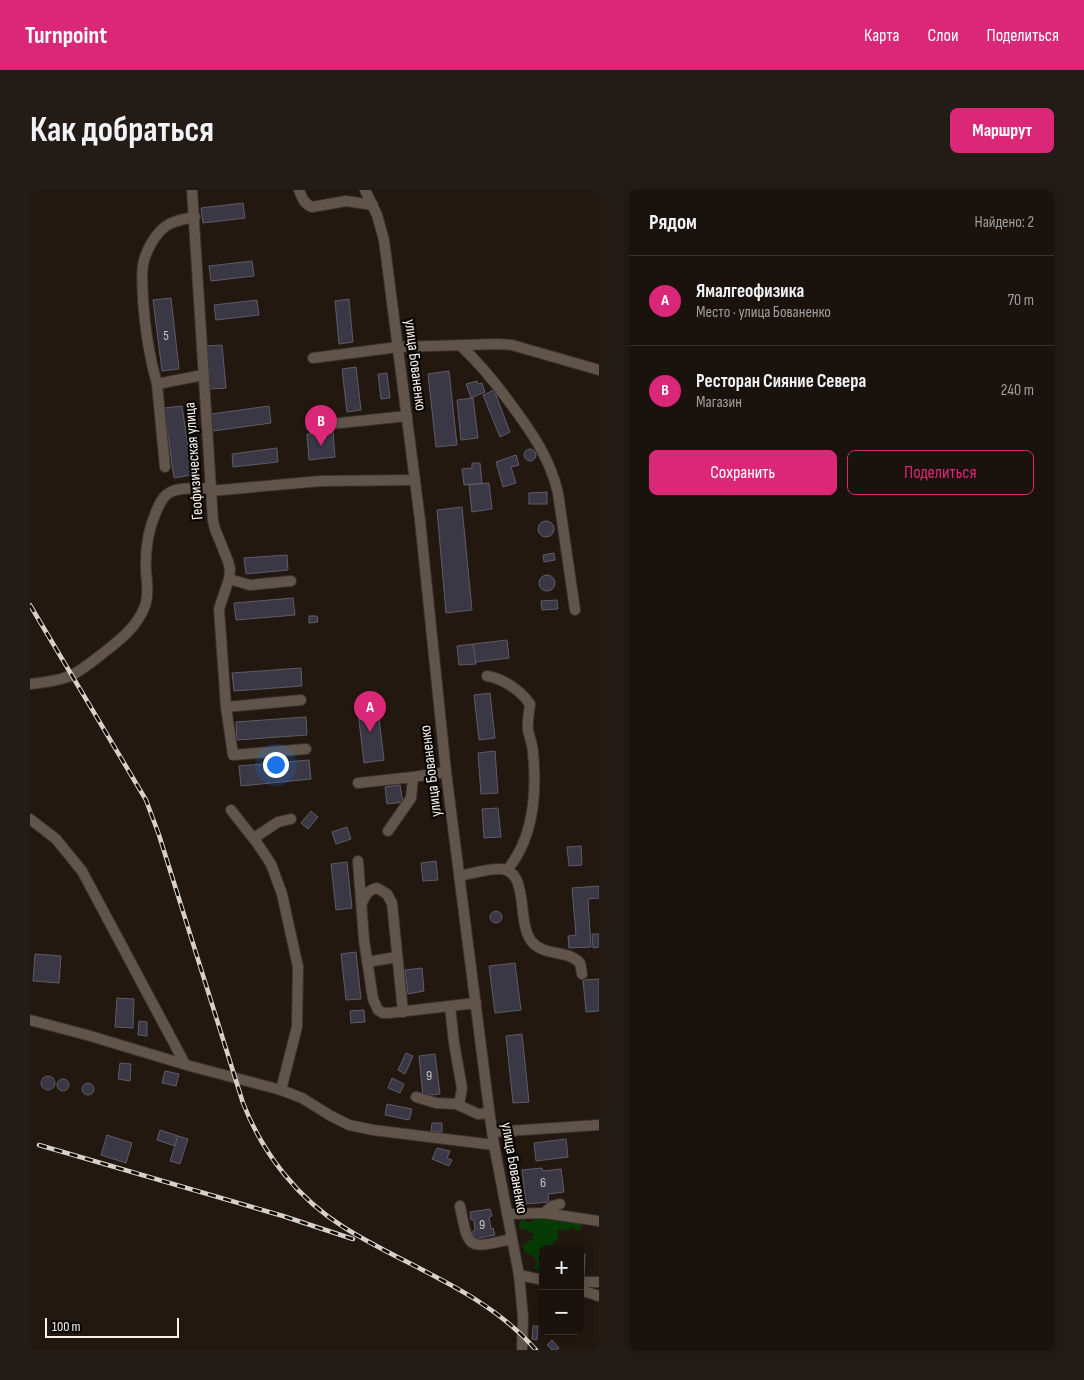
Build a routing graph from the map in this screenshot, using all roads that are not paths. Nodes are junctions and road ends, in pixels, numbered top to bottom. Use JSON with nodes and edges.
{"nodes":[{"id":1,"x":192,"y":190,"type":"edge"},
{"id":2,"x":299,"y":190,"type":"edge"},
{"id":3,"x":365,"y":190,"type":"edge"},
{"id":4,"x":373,"y":205,"type":"junction"},
{"id":5,"x":195,"y":217,"type":"junction"},
{"id":6,"x":460,"y":345,"type":"junction"},
{"id":7,"x":398,"y":347,"type":"junction"},
{"id":8,"x":313,"y":358,"type":"dead end"},
{"id":9,"x":599,"y":370,"type":"edge"},
{"id":10,"x":203,"y":376,"type":"junction"},
{"id":11,"x":157,"y":384,"type":"junction"},
{"id":12,"x":407,"y":416,"type":"junction"},
{"id":13,"x":311,"y":426,"type":"dead end"},
{"id":14,"x":165,"y":467,"type":"dead end"},
{"id":15,"x":415,"y":480,"type":"junction"},
{"id":16,"x":210,"y":490,"type":"junction"},
{"id":17,"x":229,"y":579,"type":"junction"},
{"id":18,"x":291,"y":581,"type":"dead end"},
{"id":19,"x":575,"y":610,"type":"dead end"},
{"id":20,"x":487,"y":676,"type":"dead end"},
{"id":21,"x":30,"y":684,"type":"edge"},
{"id":22,"x":301,"y":700,"type":"dead end"},
{"id":23,"x":226,"y":707,"type":"junction"},
{"id":24,"x":306,"y":749,"type":"dead end"},
{"id":25,"x":446,"y":772,"type":"junction"},
{"id":26,"x":413,"y":777,"type":"junction"},
{"id":27,"x":358,"y":783,"type":"dead end"},
{"id":28,"x":231,"y":810,"type":"dead end"},
{"id":29,"x":291,"y":818,"type":"dead end"},
{"id":30,"x":30,"y":819,"type":"edge"},
{"id":31,"x":388,"y":831,"type":"dead end"},
{"id":32,"x":254,"y":838,"type":"junction"},
{"id":33,"x":358,"y":861,"type":"dead end"},
{"id":34,"x":507,"y":870,"type":"junction"},
{"id":35,"x":459,"y":876,"type":"junction"},
{"id":36,"x":361,"y":905,"type":"junction"},
{"id":37,"x":397,"y":957,"type":"junction"},
{"id":38,"x":368,"y":962,"type":"junction"},
{"id":39,"x":582,"y":974,"type":"dead end"},
{"id":40,"x":476,"y":1003,"type":"junction"},
{"id":41,"x":450,"y":1006,"type":"junction"},
{"id":42,"x":403,"y":1012,"type":"junction"},
{"id":43,"x":30,"y":1020,"type":"edge"},
{"id":44,"x":184,"y":1064,"type":"junction"},
{"id":45,"x":281,"y":1090,"type":"junction"},
{"id":46,"x":416,"y":1096,"type":"dead end"},
{"id":47,"x":459,"y":1105,"type":"junction"},
{"id":48,"x":489,"y":1113,"type":"junction"},
{"id":49,"x":599,"y":1125,"type":"edge"},
{"id":50,"x":492,"y":1132,"type":"junction"},
{"id":51,"x":494,"y":1146,"type":"junction"},
{"id":52,"x":560,"y":1204,"type":"dead end"},
{"id":53,"x":460,"y":1206,"type":"dead end"},
{"id":54,"x":544,"y":1213,"type":"junction"},
{"id":55,"x":507,"y":1214,"type":"junction"},
{"id":56,"x":599,"y":1221,"type":"edge"},
{"id":57,"x":512,"y":1239,"type":"junction"},
{"id":58,"x":519,"y":1275,"type":"junction"},
{"id":59,"x":539,"y":1279,"type":"edge"},
{"id":60,"x":584,"y":1282,"type":"edge"},
{"id":61,"x":599,"y":1282,"type":"edge"},
{"id":62,"x":584,"y":1291,"type":"edge"},
{"id":63,"x":599,"y":1296,"type":"edge"},
{"id":64,"x":522,"y":1350,"type":"edge"}],
"edges":[{"from":1,"to":5,"type":"street","name":"Геофизическая улица"},
{"from":2,"to":4,"type":"street"},
{"from":3,"to":4,"type":"street","name":"улица Бованенко"},
{"from":4,"to":7,"type":"street","name":"улица Бованенко"},
{"from":5,"to":10,"type":"street","name":"Геофизическая улица"},
{"from":5,"to":11,"type":"street"},
{"from":6,"to":7,"type":"street"},
{"from":6,"to":9,"type":"street"},
{"from":6,"to":19,"type":"street"},
{"from":7,"to":8,"type":"street"},
{"from":7,"to":12,"type":"street","name":"улица Бованенко"},
{"from":10,"to":11,"type":"street"},
{"from":10,"to":16,"type":"street","name":"Геофизическая улица"},
{"from":11,"to":14,"type":"street"},
{"from":12,"to":13,"type":"street"},
{"from":12,"to":15,"type":"street","name":"улица Бованенко"},
{"from":15,"to":16,"type":"street"},
{"from":15,"to":25,"type":"street","name":"улица Бованенко"},
{"from":16,"to":17,"type":"street","name":"Геофизическая улица"},
{"from":16,"to":21,"type":"street"},
{"from":17,"to":18,"type":"street"},
{"from":17,"to":23,"type":"street","name":"Геофизическая улица"},
{"from":20,"to":34,"type":"street"},
{"from":22,"to":23,"type":"street"},
{"from":23,"to":24,"type":"street","name":"Геофизическая улица"},
{"from":25,"to":26,"type":"street"},
{"from":25,"to":35,"type":"street","name":"улица Бованенко"},
{"from":26,"to":27,"type":"street"},
{"from":26,"to":31,"type":"street"},
{"from":28,"to":32,"type":"street"},
{"from":29,"to":32,"type":"street"},
{"from":30,"to":44,"type":"street"},
{"from":32,"to":45,"type":"street"},
{"from":33,"to":36,"type":"street"},
{"from":34,"to":35,"type":"street"},
{"from":34,"to":39,"type":"street"},
{"from":35,"to":40,"type":"street","name":"улица Бованенко"},
{"from":36,"to":37,"type":"street"},
{"from":36,"to":38,"type":"street"},
{"from":37,"to":38,"type":"street"},
{"from":37,"to":42,"type":"street"},
{"from":38,"to":42,"type":"street"},
{"from":40,"to":41,"type":"street"},
{"from":40,"to":48,"type":"street","name":"улица Бованенко"},
{"from":41,"to":42,"type":"street"},
{"from":41,"to":47,"type":"street"},
{"from":43,"to":44,"type":"street"},
{"from":44,"to":45,"type":"street"},
{"from":45,"to":51,"type":"street"},
{"from":46,"to":47,"type":"street"},
{"from":47,"to":48,"type":"street"},
{"from":48,"to":50,"type":"street","name":"улица Бованенко"},
{"from":49,"to":50,"type":"street"},
{"from":50,"to":51,"type":"street","name":"улица Бованенко"},
{"from":51,"to":55,"type":"street","name":"улица Бованенко"},
{"from":52,"to":54,"type":"street"},
{"from":53,"to":57,"type":"street"},
{"from":54,"to":55,"type":"street"},
{"from":54,"to":56,"type":"street"},
{"from":55,"to":57,"type":"street","name":"улица Бованенко"},
{"from":57,"to":58,"type":"street","name":"улица Бованенко"},
{"from":58,"to":59,"type":"street"},
{"from":58,"to":64,"type":"street","name":"улица Бованенко"},
{"from":60,"to":61,"type":"street"},
{"from":62,"to":63,"type":"street"}]}
